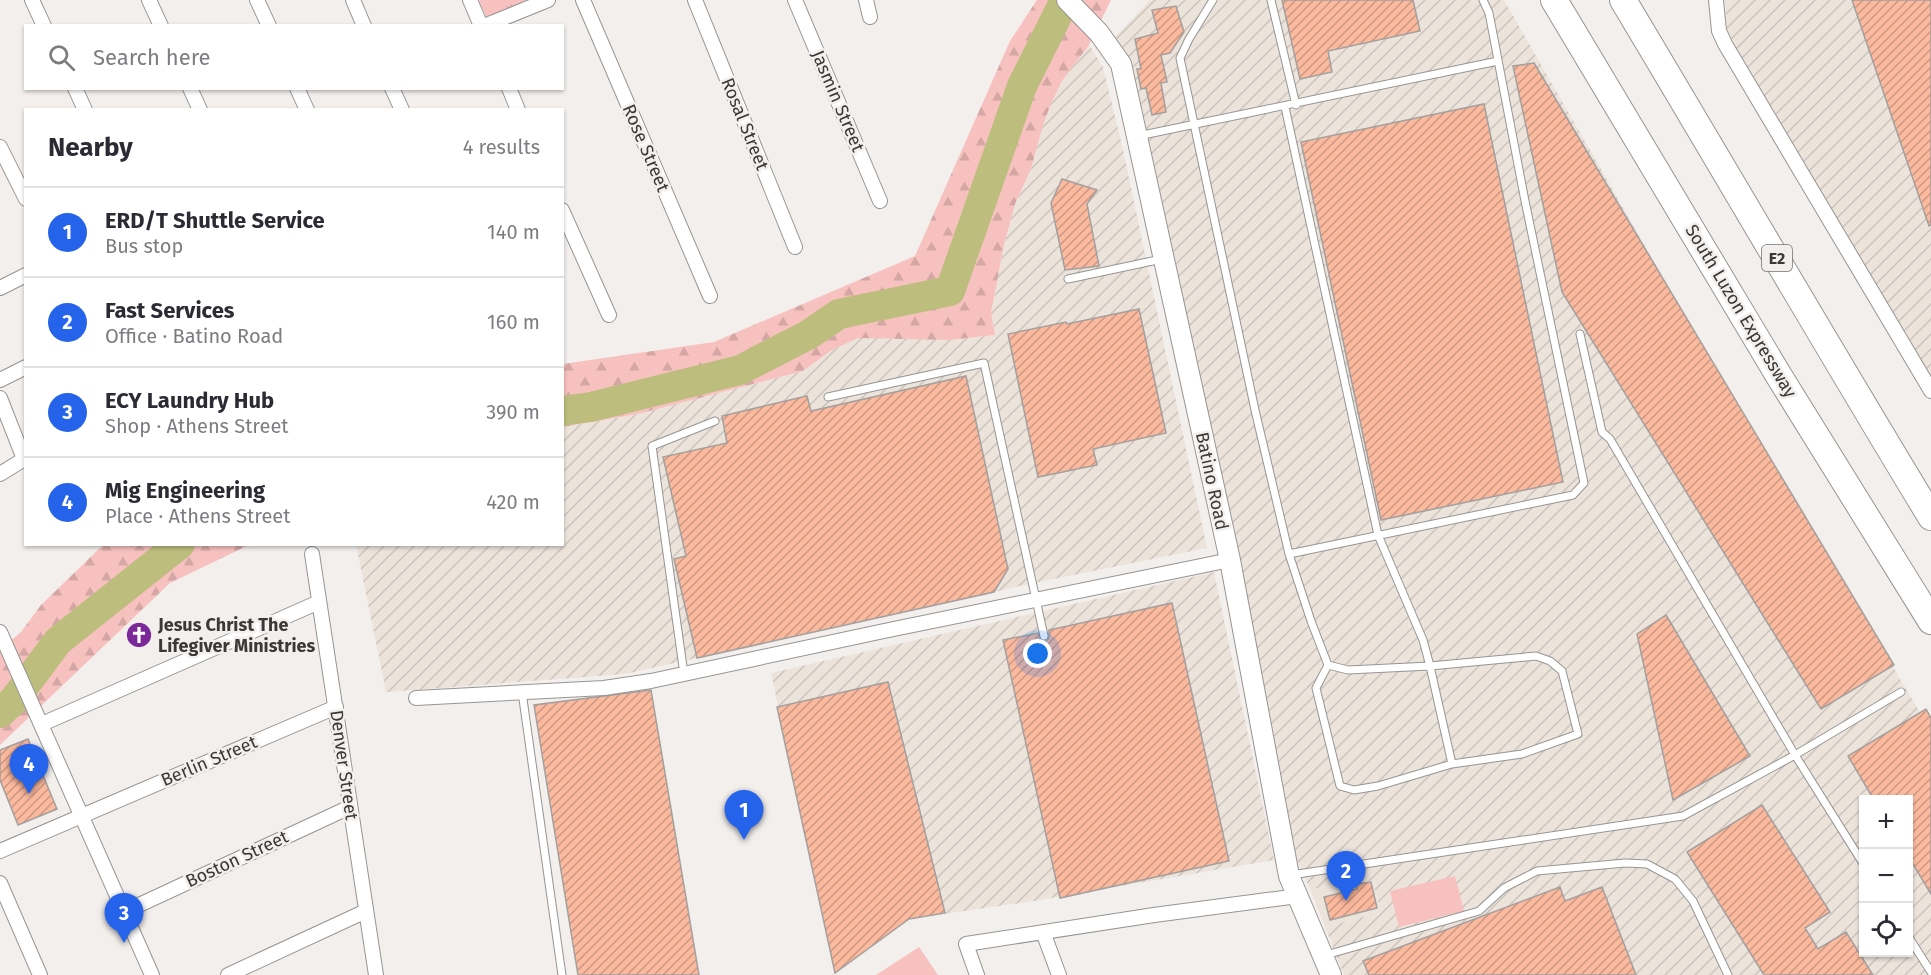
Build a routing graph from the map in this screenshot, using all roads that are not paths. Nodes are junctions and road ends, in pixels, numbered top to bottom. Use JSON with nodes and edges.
{"nodes":[{"id":1,"x":32,"y":0,"type":"edge"},
{"id":2,"x":149,"y":0,"type":"edge"},
{"id":3,"x":257,"y":0,"type":"edge"},
{"id":4,"x":353,"y":0,"type":"edge"},
{"id":5,"x":470,"y":0,"type":"edge"},
{"id":6,"x":548,"y":0,"type":"edge"},
{"id":7,"x":583,"y":0,"type":"edge"},
{"id":8,"x":695,"y":0,"type":"edge"},
{"id":9,"x":795,"y":0,"type":"edge"},
{"id":10,"x":866,"y":0,"type":"edge"},
{"id":11,"x":1067,"y":0,"type":"edge"},
{"id":12,"x":1214,"y":0,"type":"edge"},
{"id":13,"x":1271,"y":0,"type":"edge"},
{"id":14,"x":1483,"y":0,"type":"edge"},
{"id":15,"x":1554,"y":0,"type":"edge"},
{"id":16,"x":1623,"y":0,"type":"edge"},
{"id":17,"x":1716,"y":0,"type":"edge"},
{"id":18,"x":870,"y":17,"type":"dead end"},
{"id":19,"x":43,"y":24,"type":"edge"},
{"id":20,"x":160,"y":24,"type":"edge"},
{"id":21,"x":268,"y":24,"type":"edge"},
{"id":22,"x":363,"y":24,"type":"edge"},
{"id":23,"x":481,"y":24,"type":"edge"},
{"id":24,"x":487,"y":24,"type":"edge"},
{"id":25,"x":1498,"y":61,"type":"junction"},
{"id":26,"x":76,"y":90,"type":"edge"},
{"id":27,"x":191,"y":90,"type":"edge"},
{"id":28,"x":298,"y":90,"type":"edge"},
{"id":29,"x":393,"y":90,"type":"edge"},
{"id":30,"x":509,"y":90,"type":"edge"},
{"id":31,"x":1296,"y":105,"type":"junction"},
{"id":32,"x":1285,"y":107,"type":"junction"},
{"id":33,"x":84,"y":108,"type":"edge"},
{"id":34,"x":199,"y":108,"type":"edge"},
{"id":35,"x":306,"y":108,"type":"edge"},
{"id":36,"x":401,"y":108,"type":"edge"},
{"id":37,"x":517,"y":108,"type":"edge"},
{"id":38,"x":1194,"y":126,"type":"junction"},
{"id":39,"x":1138,"y":136,"type":"junction"},
{"id":40,"x":0,"y":147,"type":"edge"},
{"id":41,"x":24,"y":195,"type":"edge"},
{"id":42,"x":880,"y":201,"type":"dead end"},
{"id":43,"x":564,"y":214,"type":"edge"},
{"id":44,"x":795,"y":247,"type":"dead end"},
{"id":45,"x":1164,"y":259,"type":"junction"},
{"id":46,"x":24,"y":276,"type":"edge"},
{"id":47,"x":1068,"y":279,"type":"dead end"},
{"id":48,"x":0,"y":288,"type":"edge"},
{"id":49,"x":710,"y":296,"type":"dead end"},
{"id":50,"x":609,"y":315,"type":"dead end"},
{"id":51,"x":1580,"y":334,"type":"dead end"},
{"id":52,"x":24,"y":368,"type":"edge"},
{"id":53,"x":0,"y":380,"type":"edge"},
{"id":54,"x":1931,"y":391,"type":"edge"},
{"id":55,"x":828,"y":397,"type":"dead end"},
{"id":56,"x":0,"y":399,"type":"edge"},
{"id":57,"x":715,"y":421,"type":"dead end"},
{"id":58,"x":24,"y":456,"type":"edge"},
{"id":59,"x":24,"y":459,"type":"edge"},
{"id":60,"x":0,"y":474,"type":"edge"},
{"id":61,"x":1931,"y":517,"type":"edge"},
{"id":62,"x":1378,"y":535,"type":"junction"},
{"id":63,"x":312,"y":554,"type":"dead end"},
{"id":64,"x":1289,"y":554,"type":"junction"},
{"id":65,"x":1230,"y":560,"type":"junction"},
{"id":66,"x":1036,"y":599,"type":"junction"},
{"id":67,"x":319,"y":602,"type":"junction"},
{"id":68,"x":1931,"y":621,"type":"edge"},
{"id":69,"x":1,"y":633,"type":"edge"},
{"id":70,"x":1044,"y":636,"type":"dead end"},
{"id":71,"x":1328,"y":665,"type":"junction"},
{"id":72,"x":1430,"y":666,"type":"junction"},
{"id":73,"x":684,"y":674,"type":"junction"},
{"id":74,"x":522,"y":692,"type":"junction"},
{"id":75,"x":1901,"y":692,"type":"dead end"},
{"id":76,"x":416,"y":698,"type":"dead end"},
{"id":77,"x":336,"y":707,"type":"junction"},
{"id":78,"x":40,"y":720,"type":"junction"},
{"id":79,"x":1795,"y":755,"type":"junction"},
{"id":80,"x":1452,"y":764,"type":"junction"},
{"id":81,"x":350,"y":807,"type":"junction"},
{"id":82,"x":82,"y":816,"type":"junction"},
{"id":83,"x":0,"y":851,"type":"edge"},
{"id":84,"x":1859,"y":859,"type":"edge"},
{"id":85,"x":1289,"y":876,"type":"junction"},
{"id":86,"x":0,"y":883,"type":"edge"},
{"id":87,"x":1298,"y":896,"type":"junction"},
{"id":88,"x":366,"y":911,"type":"junction"},
{"id":89,"x":124,"y":912,"type":"junction"},
{"id":90,"x":1044,"y":932,"type":"junction"},
{"id":91,"x":1913,"y":944,"type":"edge"},
{"id":92,"x":1324,"y":956,"type":"junction"},
{"id":93,"x":1931,"y":972,"type":"edge"},
{"id":94,"x":40,"y":975,"type":"edge"},
{"id":95,"x":152,"y":975,"type":"edge"},
{"id":96,"x":228,"y":975,"type":"edge"},
{"id":97,"x":375,"y":975,"type":"edge"},
{"id":98,"x":562,"y":975,"type":"edge"},
{"id":99,"x":977,"y":975,"type":"edge"},
{"id":100,"x":1059,"y":975,"type":"edge"},
{"id":101,"x":1331,"y":975,"type":"edge"},
{"id":102,"x":1728,"y":975,"type":"edge"}],
"edges":[{"from":1,"to":19,"type":"street"},
{"from":2,"to":20,"type":"street"},
{"from":3,"to":21,"type":"street"},
{"from":4,"to":22,"type":"street"},
{"from":5,"to":23,"type":"street"},
{"from":6,"to":24,"type":"street"},
{"from":7,"to":49,"type":"street","name":"Rose Street"},
{"from":8,"to":44,"type":"street","name":"Rosal Street"},
{"from":9,"to":42,"type":"street","name":"Jasmin Street"},
{"from":10,"to":18,"type":"street"},
{"from":11,"to":39,"type":"main road","name":"Batino Road"},
{"from":12,"to":38,"type":"lane"},
{"from":13,"to":31,"type":"lane"},
{"from":14,"to":25,"type":"lane"},
{"from":15,"to":68,"type":"highway","name":"South Luzon Expressway"},
{"from":16,"to":61,"type":"highway","number":"E2"},
{"from":17,"to":54,"type":"street"},
{"from":25,"to":31,"type":"lane"},
{"from":25,"to":62,"type":"lane"},
{"from":26,"to":33,"type":"street"},
{"from":27,"to":34,"type":"street"},
{"from":28,"to":35,"type":"street"},
{"from":29,"to":36,"type":"street"},
{"from":30,"to":37,"type":"street"},
{"from":31,"to":32,"type":"lane"},
{"from":32,"to":38,"type":"lane"},
{"from":32,"to":62,"type":"lane"},
{"from":38,"to":39,"type":"lane"},
{"from":38,"to":64,"type":"lane"},
{"from":39,"to":45,"type":"main road","name":"Batino Road"},
{"from":40,"to":41,"type":"street"},
{"from":43,"to":50,"type":"street"},
{"from":45,"to":47,"type":"lane"},
{"from":45,"to":65,"type":"main road","name":"Batino Road"},
{"from":46,"to":48,"type":"street"},
{"from":51,"to":79,"type":"lane"},
{"from":52,"to":53,"type":"street"},
{"from":55,"to":66,"type":"lane"},
{"from":56,"to":58,"type":"street"},
{"from":57,"to":73,"type":"lane"},
{"from":59,"to":60,"type":"street"},
{"from":62,"to":64,"type":"lane"},
{"from":62,"to":72,"type":"lane"},
{"from":63,"to":67,"type":"street","name":"Denver Street"},
{"from":64,"to":71,"type":"lane"},
{"from":65,"to":66,"type":"street"},
{"from":65,"to":85,"type":"main road","name":"Batino Road"},
{"from":66,"to":70,"type":"lane"},
{"from":66,"to":73,"type":"street"},
{"from":67,"to":77,"type":"street","name":"Denver Street"},
{"from":67,"to":78,"type":"street"},
{"from":69,"to":78,"type":"street"},
{"from":71,"to":72,"type":"lane"},
{"from":71,"to":80,"type":"lane"},
{"from":72,"to":80,"type":"lane"},
{"from":72,"to":80,"type":"lane"},
{"from":73,"to":74,"type":"street"},
{"from":74,"to":76,"type":"street"},
{"from":74,"to":98,"type":"lane"},
{"from":75,"to":79,"type":"lane"},
{"from":77,"to":81,"type":"street","name":"Denver Street"},
{"from":77,"to":82,"type":"street","name":"Berlin Street"},
{"from":78,"to":82,"type":"street"},
{"from":79,"to":84,"type":"lane"},
{"from":79,"to":85,"type":"lane"},
{"from":81,"to":88,"type":"street","name":"Denver Street"},
{"from":81,"to":89,"type":"street","name":"Boston Street"},
{"from":82,"to":83,"type":"street","name":"Berlin Street"},
{"from":82,"to":89,"type":"street"},
{"from":85,"to":87,"type":"main road","name":"Batino Road"},
{"from":86,"to":94,"type":"street"},
{"from":87,"to":90,"type":"street"},
{"from":87,"to":92,"type":"main road","name":"Batino Road"},
{"from":88,"to":96,"type":"street"},
{"from":88,"to":97,"type":"street","name":"Denver Street"},
{"from":89,"to":95,"type":"street"},
{"from":90,"to":99,"type":"street"},
{"from":90,"to":100,"type":"street"},
{"from":91,"to":93,"type":"lane"},
{"from":92,"to":101,"type":"main road","name":"Batino Road"},
{"from":92,"to":102,"type":"lane"}]}
